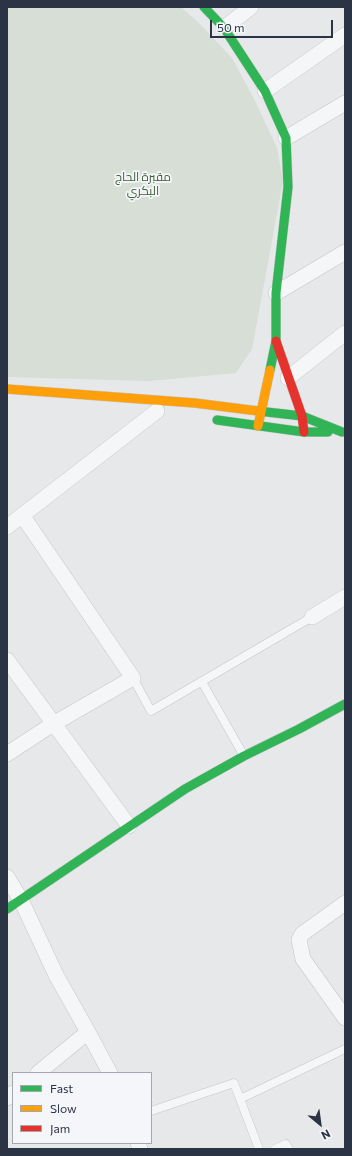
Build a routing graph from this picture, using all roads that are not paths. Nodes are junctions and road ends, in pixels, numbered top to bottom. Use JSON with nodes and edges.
{"nodes":[{"id":1,"x":204,"y":7,"type":"edge"},
{"id":2,"x":251,"y":7,"type":"edge"},
{"id":3,"x":224,"y":28,"type":"junction"},
{"id":4,"x":345,"y":35,"type":"edge"},
{"id":5,"x":265,"y":91,"type":"junction"},
{"id":6,"x":345,"y":103,"type":"edge"},
{"id":7,"x":286,"y":138,"type":"junction"},
{"id":8,"x":345,"y":252,"type":"edge"},
{"id":9,"x":276,"y":293,"type":"junction"},
{"id":10,"x":345,"y":333,"type":"edge"},
{"id":11,"x":276,"y":341,"type":"junction"},
{"id":12,"x":288,"y":378,"type":"junction"},
{"id":13,"x":7,"y":389,"type":"edge"},
{"id":14,"x":141,"y":410,"type":"dead end"},
{"id":15,"x":260,"y":411,"type":"junction"},
{"id":16,"x":161,"y":412,"type":"joint"},
{"id":17,"x":302,"y":416,"type":"junction"},
{"id":18,"x":211,"y":419,"type":"dead end"},
{"id":19,"x":258,"y":426,"type":"junction"},
{"id":20,"x":304,"y":432,"type":"junction"},
{"id":21,"x":344,"y":432,"type":"edge"},
{"id":22,"x":22,"y":515,"type":"junction"},
{"id":23,"x":7,"y":527,"type":"edge"},
{"id":24,"x":345,"y":597,"type":"edge"},
{"id":25,"x":312,"y":617,"type":"joint"},
{"id":26,"x":7,"y":660,"type":"edge"},
{"id":27,"x":133,"y":678,"type":"junction"},
{"id":28,"x":202,"y":682,"type":"junction"},
{"id":29,"x":345,"y":704,"type":"edge"},
{"id":30,"x":53,"y":724,"type":"junction"},
{"id":31,"x":7,"y":754,"type":"edge"},
{"id":32,"x":244,"y":756,"type":"junction"},
{"id":33,"x":129,"y":826,"type":"junction"},
{"id":34,"x":7,"y":877,"type":"edge"},
{"id":35,"x":21,"y":900,"type":"junction"},
{"id":36,"x":345,"y":903,"type":"edge"},
{"id":37,"x":7,"y":909,"type":"edge"},
{"id":38,"x":344,"y":1016,"type":"edge"},
{"id":39,"x":88,"y":1032,"type":"junction"},
{"id":40,"x":345,"y":1049,"type":"edge"},
{"id":41,"x":39,"y":1072,"type":"edge"},
{"id":42,"x":109,"y":1072,"type":"edge"},
{"id":43,"x":240,"y":1098,"type":"junction"},
{"id":44,"x":152,"y":1111,"type":"edge"},
{"id":45,"x":258,"y":1149,"type":"edge"},
{"id":46,"x":275,"y":1149,"type":"edge"},
{"id":47,"x":289,"y":1149,"type":"edge"}],
"edges":[{"from":1,"to":3,"type":"street"},
{"from":2,"to":3,"type":"street"},
{"from":3,"to":5,"type":"street"},
{"from":4,"to":5,"type":"street"},
{"from":5,"to":7,"type":"street"},
{"from":6,"to":7,"type":"street"},
{"from":7,"to":9,"type":"street"},
{"from":8,"to":9,"type":"street"},
{"from":9,"to":11,"type":"street"},
{"from":10,"to":12,"type":"street"},
{"from":11,"to":12,"type":"street"},
{"from":11,"to":15,"type":"street"},
{"from":12,"to":17,"type":"street"},
{"from":13,"to":15,"type":"street"},
{"from":14,"to":16,"type":"street"},
{"from":15,"to":17,"type":"street"},
{"from":15,"to":19,"type":"street"},
{"from":16,"to":22,"type":"street"},
{"from":17,"to":20,"type":"street"},
{"from":17,"to":21,"type":"street"},
{"from":18,"to":19,"type":"street"},
{"from":19,"to":20,"type":"street"},
{"from":20,"to":21,"type":"street"},
{"from":22,"to":23,"type":"street"},
{"from":22,"to":27,"type":"street"},
{"from":24,"to":25,"type":"street"},
{"from":25,"to":28,"type":"lane"},
{"from":26,"to":30,"type":"street"},
{"from":27,"to":28,"type":"lane"},
{"from":27,"to":30,"type":"street"},
{"from":28,"to":32,"type":"lane"},
{"from":29,"to":32,"type":"street"},
{"from":30,"to":31,"type":"street"},
{"from":30,"to":33,"type":"street"},
{"from":32,"to":33,"type":"street"},
{"from":33,"to":35,"type":"street"},
{"from":34,"to":35,"type":"street"},
{"from":35,"to":37,"type":"street"},
{"from":35,"to":39,"type":"street"},
{"from":36,"to":38,"type":"street"},
{"from":39,"to":41,"type":"street"},
{"from":39,"to":42,"type":"street"},
{"from":40,"to":43,"type":"lane"},
{"from":43,"to":44,"type":"lane"},
{"from":43,"to":45,"type":"lane"},
{"from":46,"to":47,"type":"lane"}]}
